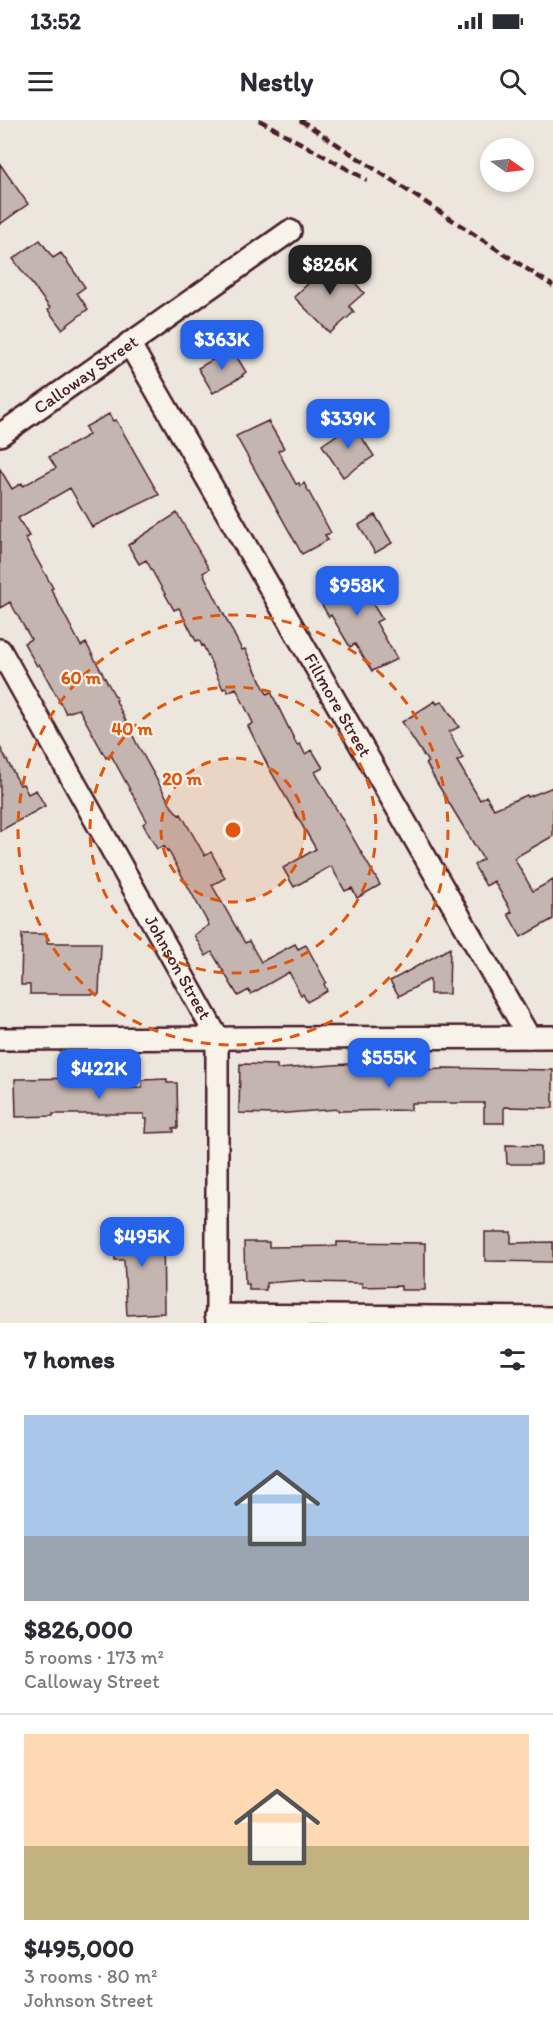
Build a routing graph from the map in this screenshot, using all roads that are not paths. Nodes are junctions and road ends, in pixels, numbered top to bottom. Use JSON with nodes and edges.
{"nodes":[{"id":1,"x":290,"y":231,"type":"dead end"},
{"id":2,"x":129,"y":343,"type":"junction"},
{"id":3,"x":0,"y":435,"type":"edge"},
{"id":4,"x":0,"y":650,"type":"edge"},
{"id":5,"x":217,"y":1037,"type":"junction"},
{"id":6,"x":529,"y":1037,"type":"junction"},
{"id":7,"x":553,"y":1037,"type":"edge"},
{"id":8,"x":0,"y":1039,"type":"edge"},
{"id":9,"x":553,"y":1318,"type":"edge"},
{"id":10,"x":216,"y":1319,"type":"edge"}],
"edges":[{"from":1,"to":2,"type":"street","name":"Calloway Street"},
{"from":2,"to":3,"type":"street","name":"Calloway Street"},
{"from":2,"to":6,"type":"street","name":"Fillmore Street"},
{"from":4,"to":5,"type":"street","name":"Johnson Street"},
{"from":5,"to":6,"type":"street"},
{"from":5,"to":8,"type":"street"},
{"from":5,"to":10,"type":"street","name":"Johnson Street"},
{"from":6,"to":7,"type":"street"},
{"from":9,"to":10,"type":"street"}]}
